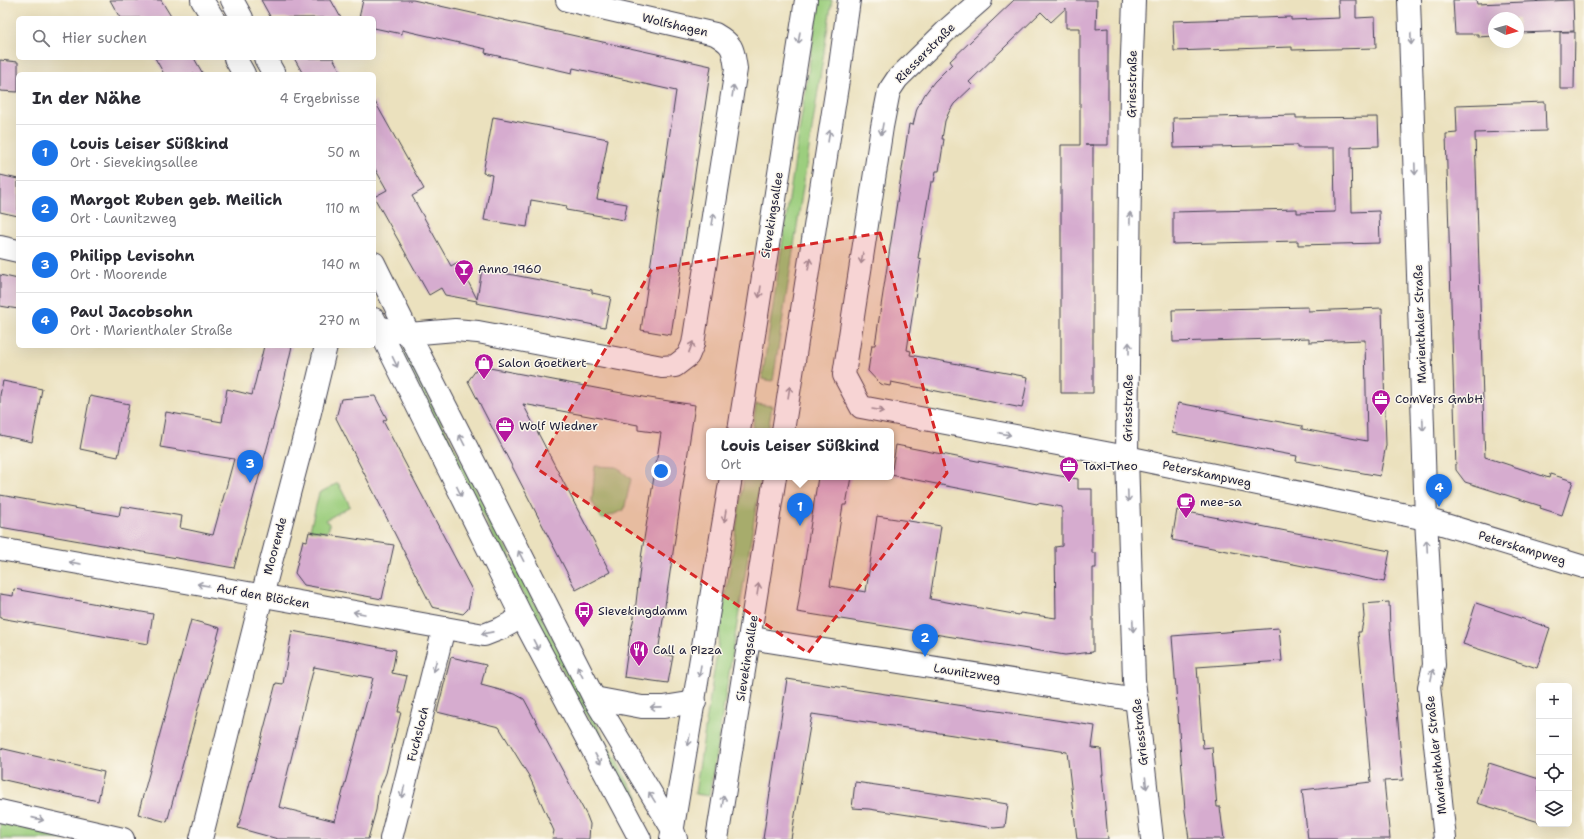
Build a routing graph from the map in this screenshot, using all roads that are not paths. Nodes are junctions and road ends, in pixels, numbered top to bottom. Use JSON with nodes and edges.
{"nodes":[{"id":1,"x":202,"y":0,"type":"edge"},
{"id":2,"x":232,"y":0,"type":"edge"},
{"id":3,"x":567,"y":0,"type":"edge"},
{"id":4,"x":806,"y":0,"type":"edge"},
{"id":5,"x":849,"y":0,"type":"edge"},
{"id":6,"x":981,"y":0,"type":"edge"},
{"id":7,"x":1134,"y":0,"type":"edge"},
{"id":8,"x":1409,"y":0,"type":"edge"},
{"id":9,"x":212,"y":16,"type":"edge"},
{"id":10,"x":241,"y":16,"type":"edge"},
{"id":11,"x":236,"y":60,"type":"edge"},
{"id":12,"x":266,"y":60,"type":"edge"},
{"id":13,"x":243,"y":72,"type":"edge"},
{"id":14,"x":273,"y":72,"type":"edge"},
{"id":15,"x":0,"y":247,"type":"edge"},
{"id":16,"x":16,"y":251,"type":"edge"},
{"id":17,"x":376,"y":267,"type":"edge"},
{"id":18,"x":376,"y":323,"type":"edge"},
{"id":19,"x":409,"y":334,"type":"junction"},
{"id":20,"x":326,"y":348,"type":"edge"},
{"id":21,"x":844,"y":375,"type":"joint"},
{"id":22,"x":739,"y":428,"type":"edge"},
{"id":23,"x":783,"y":428,"type":"edge"},
{"id":24,"x":1127,"y":457,"type":"junction"},
{"id":25,"x":731,"y":480,"type":"edge"},
{"id":26,"x":775,"y":480,"type":"edge"},
{"id":27,"x":1426,"y":519,"type":"junction"},
{"id":28,"x":0,"y":549,"type":"edge"},
{"id":29,"x":1584,"y":567,"type":"edge"},
{"id":30,"x":262,"y":596,"type":"junction"},
{"id":31,"x":522,"y":617,"type":"junction"},
{"id":32,"x":444,"y":628,"type":"junction"},
{"id":33,"x":750,"y":637,"type":"junction"},
{"id":34,"x":594,"y":698,"type":"junction"},
{"id":35,"x":1137,"y":700,"type":"junction"},
{"id":36,"x":695,"y":702,"type":"junction"},
{"id":37,"x":0,"y":811,"type":"edge"},
{"id":38,"x":673,"y":836,"type":"edge"},
{"id":39,"x":124,"y":839,"type":"edge"},
{"id":40,"x":201,"y":839,"type":"edge"},
{"id":41,"x":391,"y":839,"type":"edge"},
{"id":42,"x":640,"y":839,"type":"edge"},
{"id":43,"x":717,"y":839,"type":"edge"},
{"id":44,"x":1152,"y":839,"type":"edge"},
{"id":45,"x":1445,"y":839,"type":"edge"}],
"edges":[{"from":1,"to":9,"type":"street"},
{"from":2,"to":10,"type":"street"},
{"from":19,"to":3,"type":"street","name":"Wolfshagen","one_way":true},
{"from":4,"to":22,"type":"street","name":"Sievekingsallee","one_way":true},
{"from":23,"to":5,"type":"street","one_way":true},
{"from":6,"to":21,"type":"street","name":"Riesserstraße","one_way":true},
{"from":24,"to":7,"type":"street","name":"Griesstraße","one_way":true},
{"from":8,"to":27,"type":"street","name":"Marienthaler Straße","one_way":true},
{"from":11,"to":13,"type":"street"},
{"from":12,"to":14,"type":"street"},
{"from":15,"to":16,"type":"street"},
{"from":17,"to":19,"type":"street"},
{"from":18,"to":19,"type":"street"},
{"from":18,"to":31,"type":"street","one_way":true},
{"from":34,"to":19,"type":"street","one_way":true},
{"from":20,"to":30,"type":"street","name":"Moorende"},
{"from":21,"to":24,"type":"street","name":"Peterskampweg","one_way":true},
{"from":24,"to":27,"type":"street","name":"Peterskampweg"},
{"from":24,"to":35,"type":"street","name":"Griesstraße","one_way":true},
{"from":25,"to":36,"type":"street","one_way":true},
{"from":33,"to":26,"type":"street","name":"Sievekingsallee","one_way":true},
{"from":27,"to":29,"type":"street","name":"Peterskampweg"},
{"from":45,"to":27,"type":"street","name":"Marienthaler Straße","one_way":true},
{"from":30,"to":28,"type":"street","name":"Auf den Blöcken","one_way":true},
{"from":32,"to":30,"type":"street","name":"Auf den Blöcken","one_way":true},
{"from":30,"to":40,"type":"street","name":"Moorende"},
{"from":31,"to":32,"type":"street","name":"Auf den Blöcken","one_way":true},
{"from":31,"to":42,"type":"street","one_way":true},
{"from":32,"to":41,"type":"street","name":"Fuchsloch","one_way":true},
{"from":33,"to":35,"type":"street","name":"Launitzweg"},
{"from":43,"to":33,"type":"street","name":"Sievekingsallee","one_way":true},
{"from":36,"to":34,"type":"street","one_way":true},
{"from":38,"to":34,"type":"street","one_way":true},
{"from":35,"to":44,"type":"street","name":"Griesstraße","one_way":true},
{"from":36,"to":38,"type":"street","one_way":true},
{"from":37,"to":39,"type":"street","one_way":true}]}
